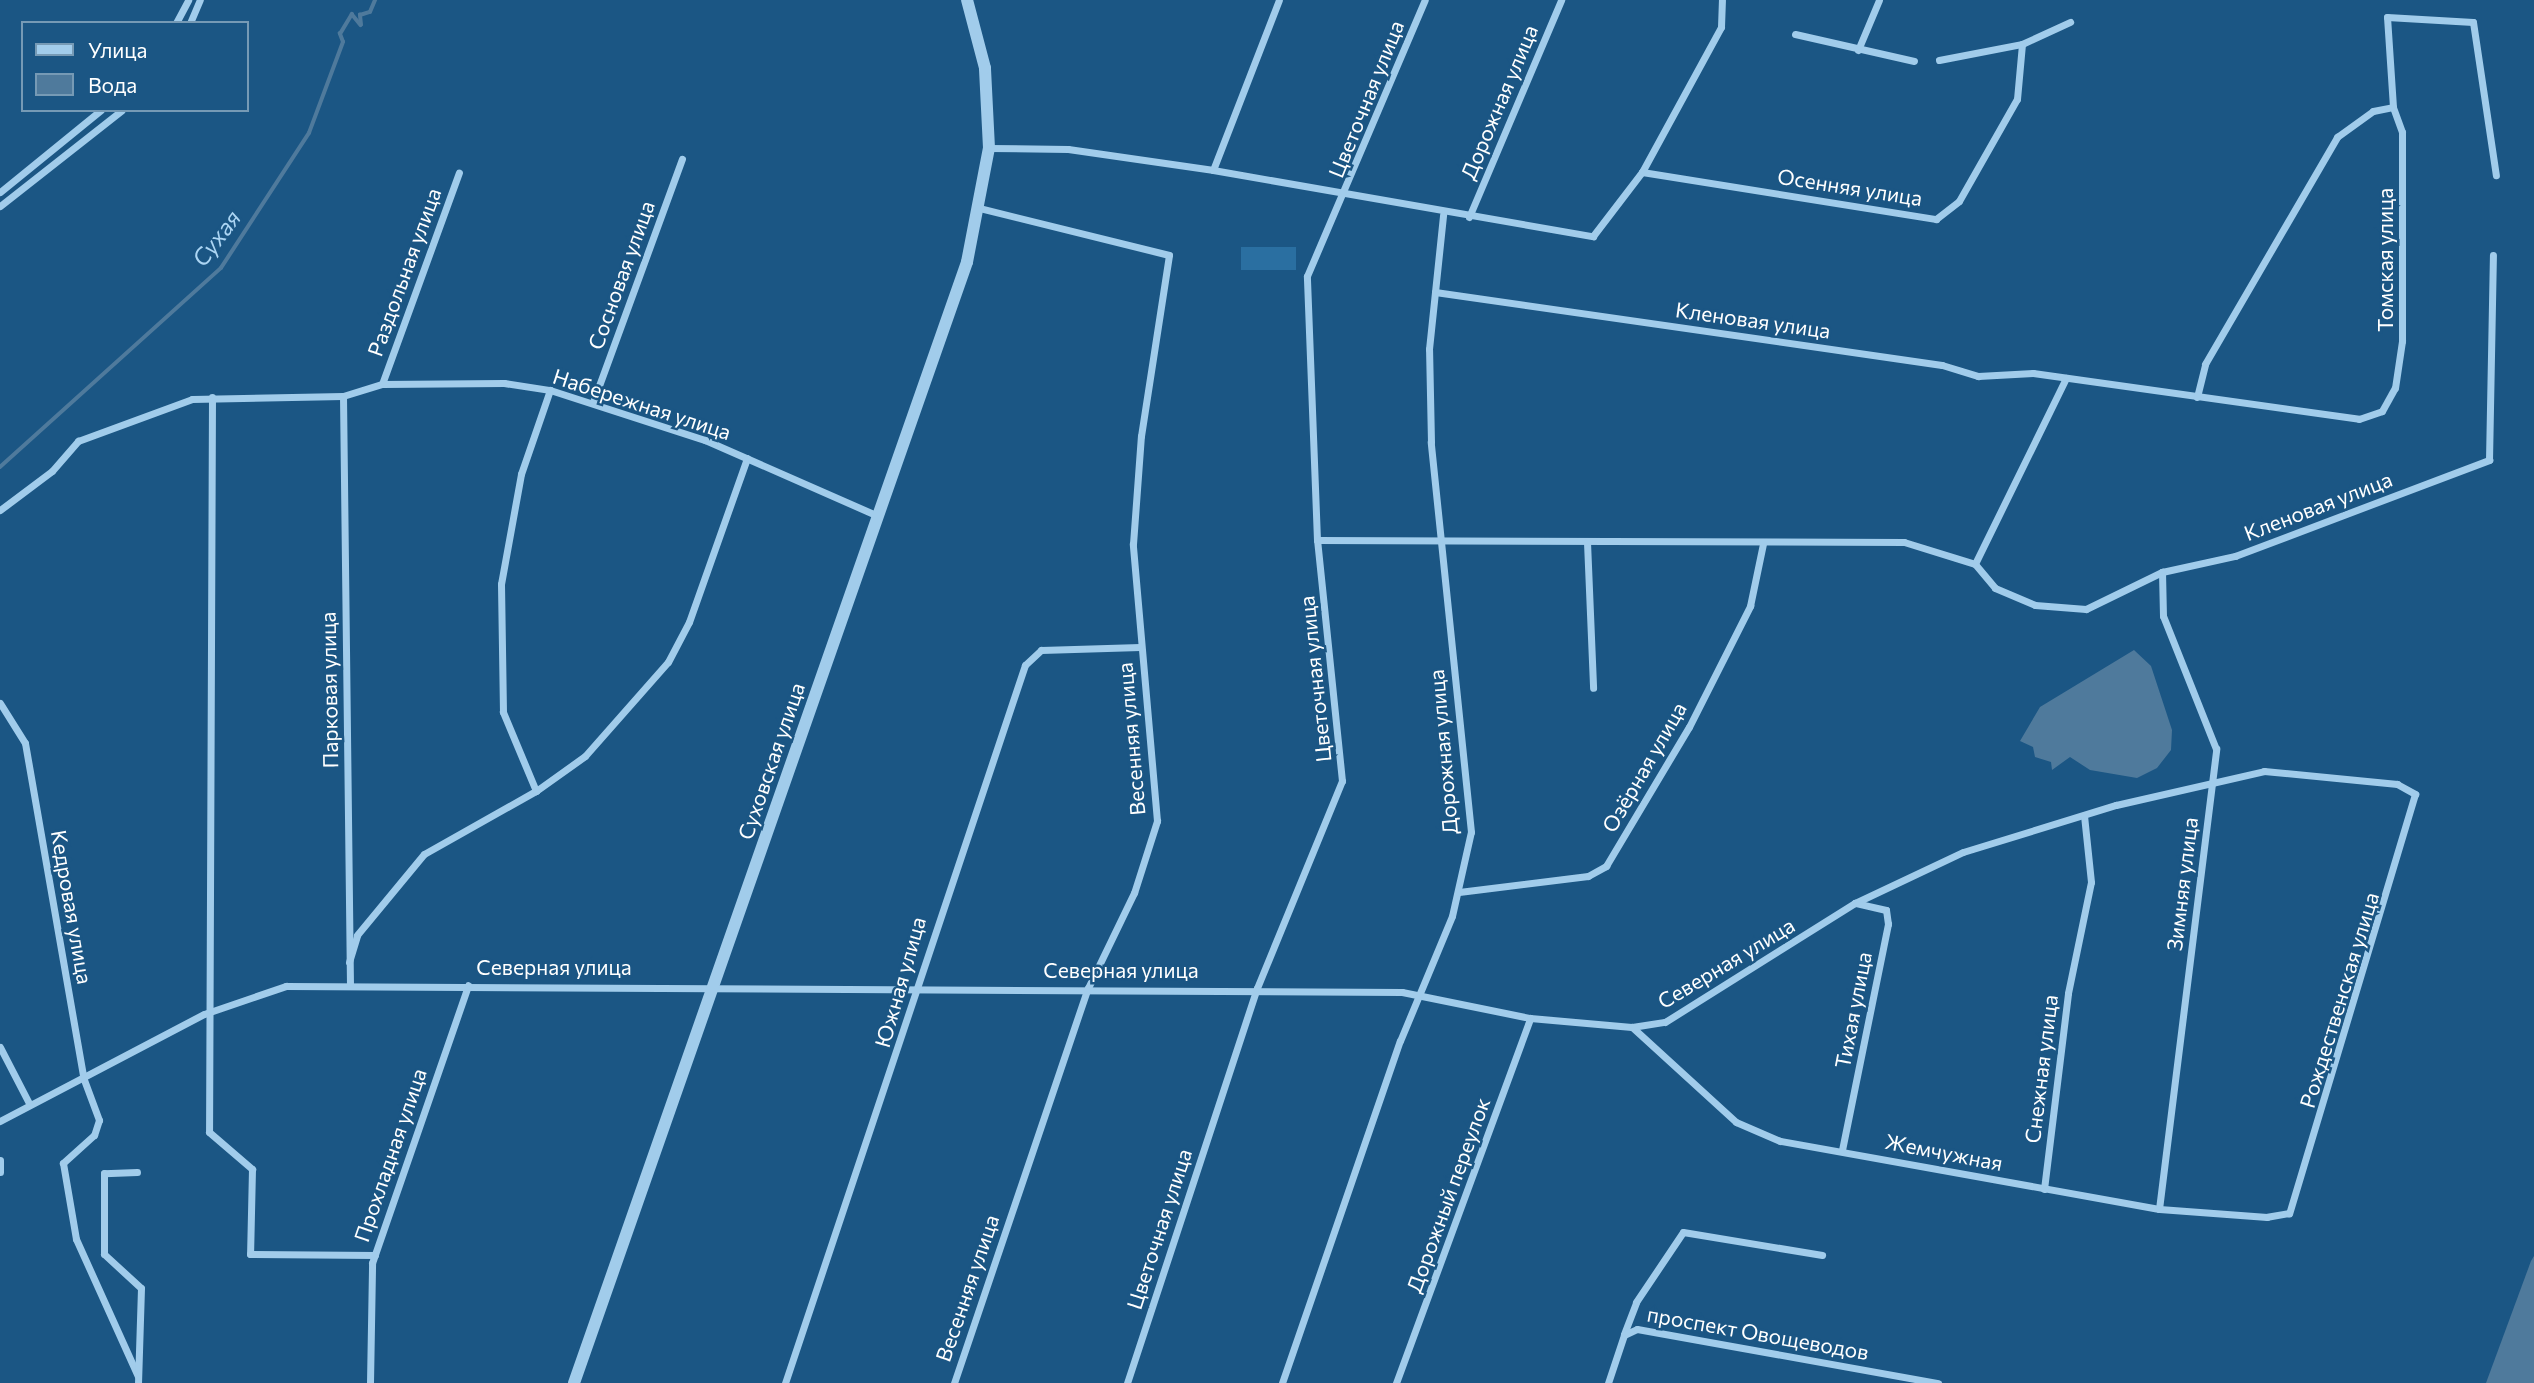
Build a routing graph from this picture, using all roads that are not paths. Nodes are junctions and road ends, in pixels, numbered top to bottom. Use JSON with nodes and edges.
{"nodes":[{"id":1,"x":188,"y":0,"type":"edge"},
{"id":2,"x":200,"y":0,"type":"edge"},
{"id":3,"x":967,"y":0,"type":"edge"},
{"id":4,"x":1279,"y":0,"type":"edge"},
{"id":5,"x":1425,"y":0,"type":"edge"},
{"id":6,"x":1561,"y":0,"type":"edge"},
{"id":7,"x":1722,"y":0,"type":"edge"},
{"id":8,"x":1879,"y":0,"type":"edge"},
{"id":9,"x":177,"y":21,"type":"edge"},
{"id":10,"x":191,"y":21,"type":"edge"},
{"id":11,"x":2070,"y":22,"type":"dead end"},
{"id":12,"x":1795,"y":34,"type":"dead end"},
{"id":13,"x":2022,"y":44,"type":"junction"},
{"id":14,"x":1858,"y":50,"type":"junction"},
{"id":15,"x":1939,"y":60,"type":"dead end"},
{"id":16,"x":1914,"y":61,"type":"dead end"},
{"id":17,"x":2393,"y":107,"type":"junction"},
{"id":18,"x":99,"y":112,"type":"edge"},
{"id":19,"x":118,"y":112,"type":"edge"},
{"id":20,"x":989,"y":148,"type":"junction"},
{"id":21,"x":682,"y":159,"type":"dead end"},
{"id":22,"x":1213,"y":170,"type":"junction"},
{"id":23,"x":1642,"y":172,"type":"junction"},
{"id":24,"x":459,"y":173,"type":"dead end"},
{"id":25,"x":2496,"y":175,"type":"dead end"},
{"id":26,"x":0,"y":191,"type":"edge"},
{"id":27,"x":1345,"y":196,"type":"junction"},
{"id":28,"x":0,"y":206,"type":"edge"},
{"id":29,"x":979,"y":208,"type":"junction"},
{"id":30,"x":1443,"y":215,"type":"junction"},
{"id":31,"x":1469,"y":217,"type":"junction"},
{"id":32,"x":2493,"y":255,"type":"dead end"},
{"id":33,"x":1435,"y":292,"type":"junction"},
{"id":34,"x":2066,"y":378,"type":"junction"},
{"id":35,"x":382,"y":384,"type":"junction"},
{"id":36,"x":2395,"y":388,"type":"joint"},
{"id":37,"x":550,"y":390,"type":"junction"},
{"id":38,"x":343,"y":396,"type":"junction"},
{"id":39,"x":212,"y":397,"type":"junction"},
{"id":40,"x":2197,"y":397,"type":"junction"},
{"id":41,"x":593,"y":402,"type":"junction"},
{"id":42,"x":747,"y":458,"type":"junction"},
{"id":43,"x":0,"y":510,"type":"edge"},
{"id":44,"x":878,"y":516,"type":"junction"},
{"id":45,"x":1317,"y":540,"type":"junction"},
{"id":46,"x":1587,"y":542,"type":"junction"},
{"id":47,"x":1441,"y":544,"type":"junction"},
{"id":48,"x":1763,"y":544,"type":"junction"},
{"id":49,"x":1975,"y":564,"type":"junction"},
{"id":50,"x":2162,"y":572,"type":"junction"},
{"id":51,"x":1140,"y":647,"type":"junction"},
{"id":52,"x":1593,"y":688,"type":"dead end"},
{"id":53,"x":0,"y":703,"type":"edge"},
{"id":54,"x":2213,"y":778,"type":"junction"},
{"id":55,"x":536,"y":792,"type":"junction"},
{"id":56,"x":2415,"y":794,"type":"joint"},
{"id":57,"x":2084,"y":815,"type":"junction"},
{"id":58,"x":1460,"y":892,"type":"junction"},
{"id":59,"x":1855,"y":902,"type":"junction"},
{"id":60,"x":349,"y":961,"type":"junction"},
{"id":61,"x":351,"y":984,"type":"junction"},
{"id":62,"x":712,"y":984,"type":"junction"},
{"id":63,"x":468,"y":985,"type":"junction"},
{"id":64,"x":913,"y":987,"type":"junction"},
{"id":65,"x":1088,"y":988,"type":"junction"},
{"id":66,"x":1257,"y":988,"type":"junction"},
{"id":67,"x":1419,"y":997,"type":"junction"},
{"id":68,"x":204,"y":1014,"type":"junction"},
{"id":69,"x":1530,"y":1018,"type":"junction"},
{"id":70,"x":1632,"y":1027,"type":"junction"},
{"id":71,"x":0,"y":1046,"type":"edge"},
{"id":72,"x":82,"y":1077,"type":"junction"},
{"id":73,"x":30,"y":1105,"type":"junction"},
{"id":74,"x":0,"y":1121,"type":"edge"},
{"id":75,"x":1842,"y":1150,"type":"junction"},
{"id":76,"x":0,"y":1160,"type":"edge"},
{"id":77,"x":0,"y":1172,"type":"edge"},
{"id":78,"x":136,"y":1172,"type":"dead end"},
{"id":79,"x":2044,"y":1189,"type":"junction"},
{"id":80,"x":2159,"y":1209,"type":"junction"},
{"id":81,"x":2288,"y":1213,"type":"joint"},
{"id":82,"x":374,"y":1255,"type":"junction"},
{"id":83,"x":1822,"y":1255,"type":"dead end"},
{"id":84,"x":1624,"y":1335,"type":"junction"},
{"id":85,"x":138,"y":1380,"type":"edge"},
{"id":86,"x":370,"y":1383,"type":"edge"},
{"id":87,"x":574,"y":1383,"type":"edge"},
{"id":88,"x":785,"y":1383,"type":"edge"},
{"id":89,"x":954,"y":1383,"type":"edge"},
{"id":90,"x":1127,"y":1383,"type":"edge"},
{"id":91,"x":1282,"y":1383,"type":"edge"},
{"id":92,"x":1396,"y":1383,"type":"edge"},
{"id":93,"x":1608,"y":1383,"type":"edge"},
{"id":94,"x":1938,"y":1383,"type":"edge"}],
"edges":[{"from":1,"to":9,"type":"street"},
{"from":2,"to":10,"type":"street"},
{"from":3,"to":20,"type":"street","name":"Суховская улица"},
{"from":4,"to":22,"type":"street"},
{"from":5,"to":27,"type":"street","name":"Цветочная улица"},
{"from":6,"to":31,"type":"street","name":"Дорожная улица"},
{"from":7,"to":23,"type":"street"},
{"from":8,"to":14,"type":"street"},
{"from":11,"to":13,"type":"street"},
{"from":12,"to":14,"type":"street"},
{"from":13,"to":15,"type":"street"},
{"from":13,"to":23,"type":"street","name":"Осенняя улица"},
{"from":14,"to":16,"type":"street"},
{"from":17,"to":25,"type":"street","name":"Томская улица"},
{"from":17,"to":36,"type":"street","name":"Томская улица"},
{"from":17,"to":40,"type":"street"},
{"from":18,"to":26,"type":"street"},
{"from":19,"to":28,"type":"street"},
{"from":20,"to":22,"type":"street"},
{"from":20,"to":29,"type":"street","name":"Суховская улица"},
{"from":21,"to":41,"type":"street","name":"Сосновая улица"},
{"from":22,"to":27,"type":"street"},
{"from":23,"to":31,"type":"street"},
{"from":24,"to":35,"type":"street","name":"Раздольная улица"},
{"from":27,"to":30,"type":"street"},
{"from":27,"to":45,"type":"street","name":"Цветочная улица"},
{"from":29,"to":44,"type":"street","name":"Суховская улица"},
{"from":29,"to":51,"type":"street","name":"Весенняя улица"},
{"from":30,"to":31,"type":"street"},
{"from":30,"to":33,"type":"street","name":"Дорожная улица"},
{"from":32,"to":50,"type":"street","name":"Кленовая улица"},
{"from":33,"to":34,"type":"street","name":"Кленовая улица"},
{"from":33,"to":47,"type":"street","name":"Дорожная улица"},
{"from":34,"to":40,"type":"street","name":"Кленовая улица"},
{"from":34,"to":49,"type":"street"},
{"from":35,"to":37,"type":"street","name":"Набережная улица"},
{"from":35,"to":38,"type":"street","name":"Набережная улица"},
{"from":36,"to":40,"type":"street","name":"Кленовая улица"},
{"from":37,"to":41,"type":"street","name":"Набережная улица"},
{"from":37,"to":55,"type":"street"},
{"from":38,"to":39,"type":"street","name":"Набережная улица"},
{"from":38,"to":60,"type":"street","name":"Парковая улица"},
{"from":39,"to":43,"type":"street","name":"Набережная улица"},
{"from":39,"to":68,"type":"street"},
{"from":41,"to":42,"type":"street","name":"Набережная улица"},
{"from":42,"to":44,"type":"street","name":"Набережная улица"},
{"from":42,"to":55,"type":"street"},
{"from":44,"to":62,"type":"street","name":"Суховская улица"},
{"from":45,"to":47,"type":"street"},
{"from":45,"to":66,"type":"street","name":"Цветочная улица"},
{"from":46,"to":47,"type":"street"},
{"from":46,"to":48,"type":"street"},
{"from":46,"to":52,"type":"street"},
{"from":47,"to":58,"type":"street","name":"Дорожная улица"},
{"from":48,"to":49,"type":"street"},
{"from":48,"to":58,"type":"street","name":"Озёрная улица"},
{"from":49,"to":50,"type":"street","name":"Кленовая улица"},
{"from":50,"to":54,"type":"street","name":"Зимняя улица"},
{"from":51,"to":64,"type":"street","name":"Южная улица"},
{"from":51,"to":65,"type":"street","name":"Весенняя улица"},
{"from":53,"to":72,"type":"street","name":"Кедровая улица"},
{"from":54,"to":56,"type":"street","name":"Северная улица"},
{"from":54,"to":57,"type":"street","name":"Северная улица"},
{"from":54,"to":80,"type":"street","name":"Зимняя улица"},
{"from":55,"to":60,"type":"street"},
{"from":56,"to":81,"type":"street","name":"Рождественская улица"},
{"from":57,"to":59,"type":"street","name":"Северная улица"},
{"from":57,"to":79,"type":"street","name":"Снежная улица"},
{"from":58,"to":67,"type":"street","name":"Дорожная улица"},
{"from":59,"to":70,"type":"street","name":"Северная улица"},
{"from":59,"to":75,"type":"street","name":"Тихая улица"},
{"from":60,"to":61,"type":"street","name":"Парковая улица"},
{"from":61,"to":63,"type":"street","name":"Северная улица"},
{"from":61,"to":68,"type":"street","name":"Северная улица"},
{"from":62,"to":63,"type":"street","name":"Северная улица"},
{"from":62,"to":64,"type":"street","name":"Северная улица"},
{"from":62,"to":87,"type":"street","name":"Суховская улица"},
{"from":63,"to":82,"type":"street","name":"Прохладная улица"},
{"from":64,"to":65,"type":"street","name":"Северная улица"},
{"from":64,"to":88,"type":"street","name":"Южная улица"},
{"from":65,"to":66,"type":"street","name":"Северная улица"},
{"from":65,"to":89,"type":"street","name":"Весенняя улица"},
{"from":66,"to":67,"type":"street","name":"Северная улица"},
{"from":66,"to":90,"type":"street","name":"Цветочная улица"},
{"from":67,"to":69,"type":"street","name":"Северная улица"},
{"from":67,"to":91,"type":"street","name":"Дорожная улица"},
{"from":68,"to":72,"type":"street","name":"Северная улица"},
{"from":68,"to":82,"type":"street"},
{"from":69,"to":70,"type":"street","name":"Северная улица"},
{"from":69,"to":92,"type":"street","name":"Дорожный переулок"},
{"from":70,"to":75,"type":"street","name":"Жемчужная"},
{"from":71,"to":73,"type":"street"},
{"from":72,"to":73,"type":"street","name":"Северная улица"},
{"from":72,"to":85,"type":"street","name":"Кедровая улица"},
{"from":73,"to":74,"type":"street","name":"Северная улица"},
{"from":75,"to":79,"type":"street","name":"Жемчужная"},
{"from":76,"to":77,"type":"street"},
{"from":78,"to":85,"type":"street"},
{"from":79,"to":80,"type":"street","name":"Жемчужная"},
{"from":80,"to":81,"type":"street","name":"Жемчужная"},
{"from":82,"to":86,"type":"street","name":"Прохладная улица"},
{"from":83,"to":84,"type":"street"},
{"from":84,"to":93,"type":"street","name":"проспект Овощеводов"},
{"from":84,"to":94,"type":"street","name":"проспект Овощеводов"}]}
